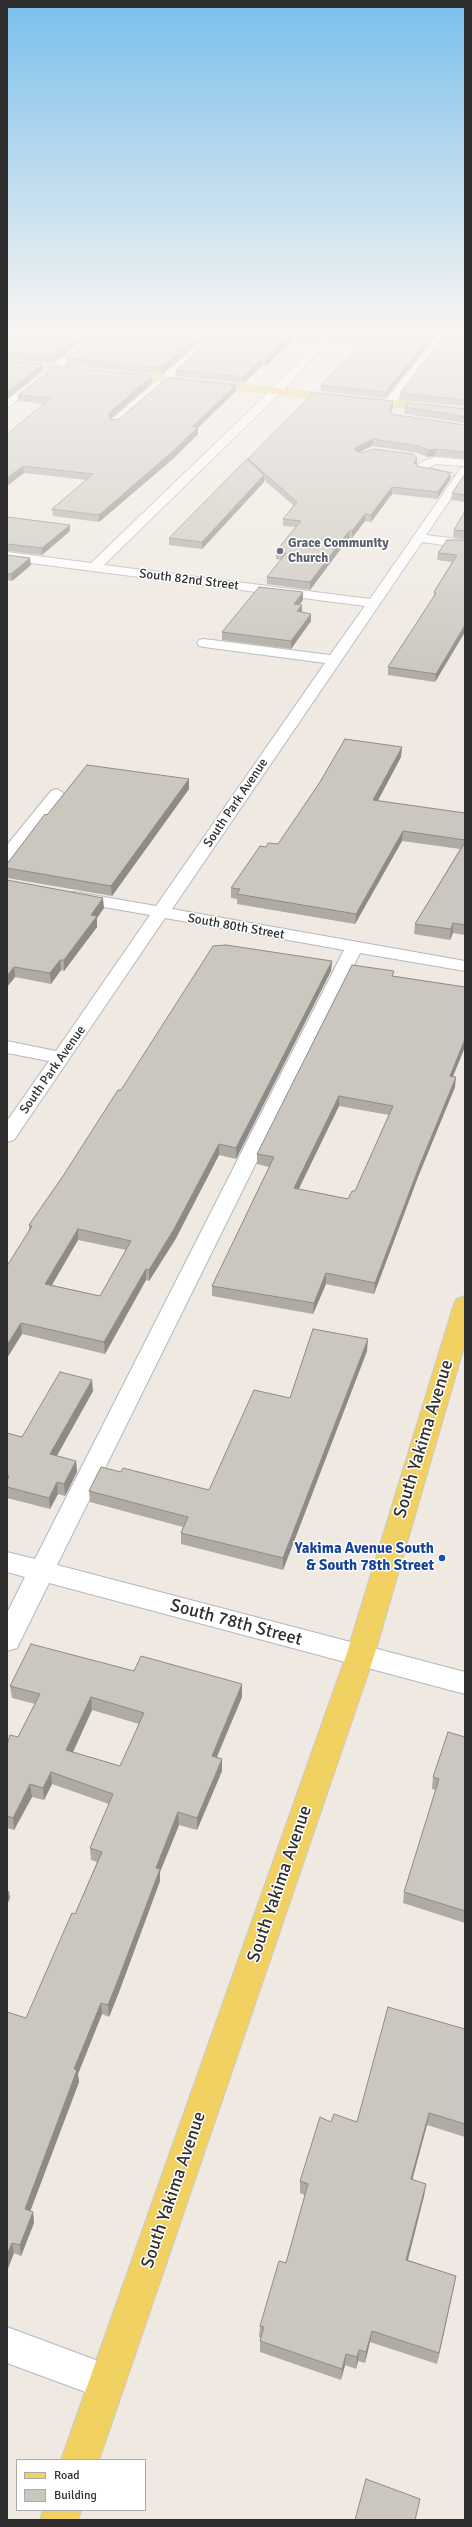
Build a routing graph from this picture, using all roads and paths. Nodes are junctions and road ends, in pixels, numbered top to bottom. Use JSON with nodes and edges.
{"nodes":[{"id":1,"x":216,"y":449,"type":"edge"},
{"id":2,"x":421,"y":461,"type":"edge"},
{"id":3,"x":464,"y":470,"type":"edge"},
{"id":4,"x":417,"y":538,"type":"junction"},
{"id":5,"x":465,"y":544,"type":"edge"},
{"id":6,"x":7,"y":556,"type":"edge"},
{"id":7,"x":94,"y":567,"type":"junction"},
{"id":8,"x":372,"y":603,"type":"junction"},
{"id":9,"x":204,"y":643,"type":"dead end"},
{"id":10,"x":333,"y":660,"type":"junction"},
{"id":11,"x":57,"y":794,"type":"dead end"},
{"id":12,"x":7,"y":857,"type":"edge"},
{"id":13,"x":61,"y":895,"type":"edge"},
{"id":14,"x":161,"y":914,"type":"junction"},
{"id":15,"x":354,"y":947,"type":"junction"},
{"id":16,"x":465,"y":966,"type":"edge"},
{"id":17,"x":7,"y":1047,"type":"edge"},
{"id":18,"x":61,"y":1058,"type":"junction"},
{"id":19,"x":7,"y":1136,"type":"edge"},
{"id":20,"x":465,"y":1304,"type":"edge"},
{"id":21,"x":7,"y":1562,"type":"edge"},
{"id":22,"x":43,"y":1571,"type":"junction"},
{"id":23,"x":7,"y":1640,"type":"edge"},
{"id":24,"x":360,"y":1656,"type":"junction"},
{"id":25,"x":465,"y":1683,"type":"edge"},
{"id":26,"x":7,"y":2346,"type":"edge"},
{"id":27,"x":107,"y":2382,"type":"junction"},
{"id":28,"x":80,"y":2459,"type":"edge"}],
"edges":[{"from":1,"to":7,"type":"street"},
{"from":2,"to":3,"type":"street"},
{"from":3,"to":4,"type":"street","name":"South Park Avenue"},
{"from":4,"to":5,"type":"street"},
{"from":4,"to":8,"type":"street","name":"South Park Avenue"},
{"from":6,"to":7,"type":"street","name":"South 82nd Street"},
{"from":7,"to":8,"type":"street","name":"South 82nd Street"},
{"from":8,"to":10,"type":"street","name":"South Park Avenue"},
{"from":9,"to":10,"type":"street"},
{"from":10,"to":14,"type":"street","name":"South Park Avenue"},
{"from":11,"to":12,"type":"street"},
{"from":13,"to":14,"type":"street","name":"South 80th Street"},
{"from":14,"to":15,"type":"street","name":"South 80th Street"},
{"from":14,"to":18,"type":"street","name":"South Park Avenue"},
{"from":15,"to":16,"type":"street","name":"South 80th Street"},
{"from":15,"to":22,"type":"street"},
{"from":17,"to":18,"type":"street"},
{"from":18,"to":19,"type":"street","name":"South Park Avenue"},
{"from":20,"to":24,"type":"main road","name":"South Yakima Avenue"},
{"from":21,"to":22,"type":"street","name":"South 78th Street"},
{"from":22,"to":23,"type":"street"},
{"from":22,"to":24,"type":"street","name":"South 78th Street"},
{"from":24,"to":25,"type":"street","name":"South 78th Street"},
{"from":24,"to":27,"type":"main road","name":"South Yakima Avenue"},
{"from":26,"to":27,"type":"street"},
{"from":27,"to":28,"type":"main road","name":"South Yakima Avenue"}]}
